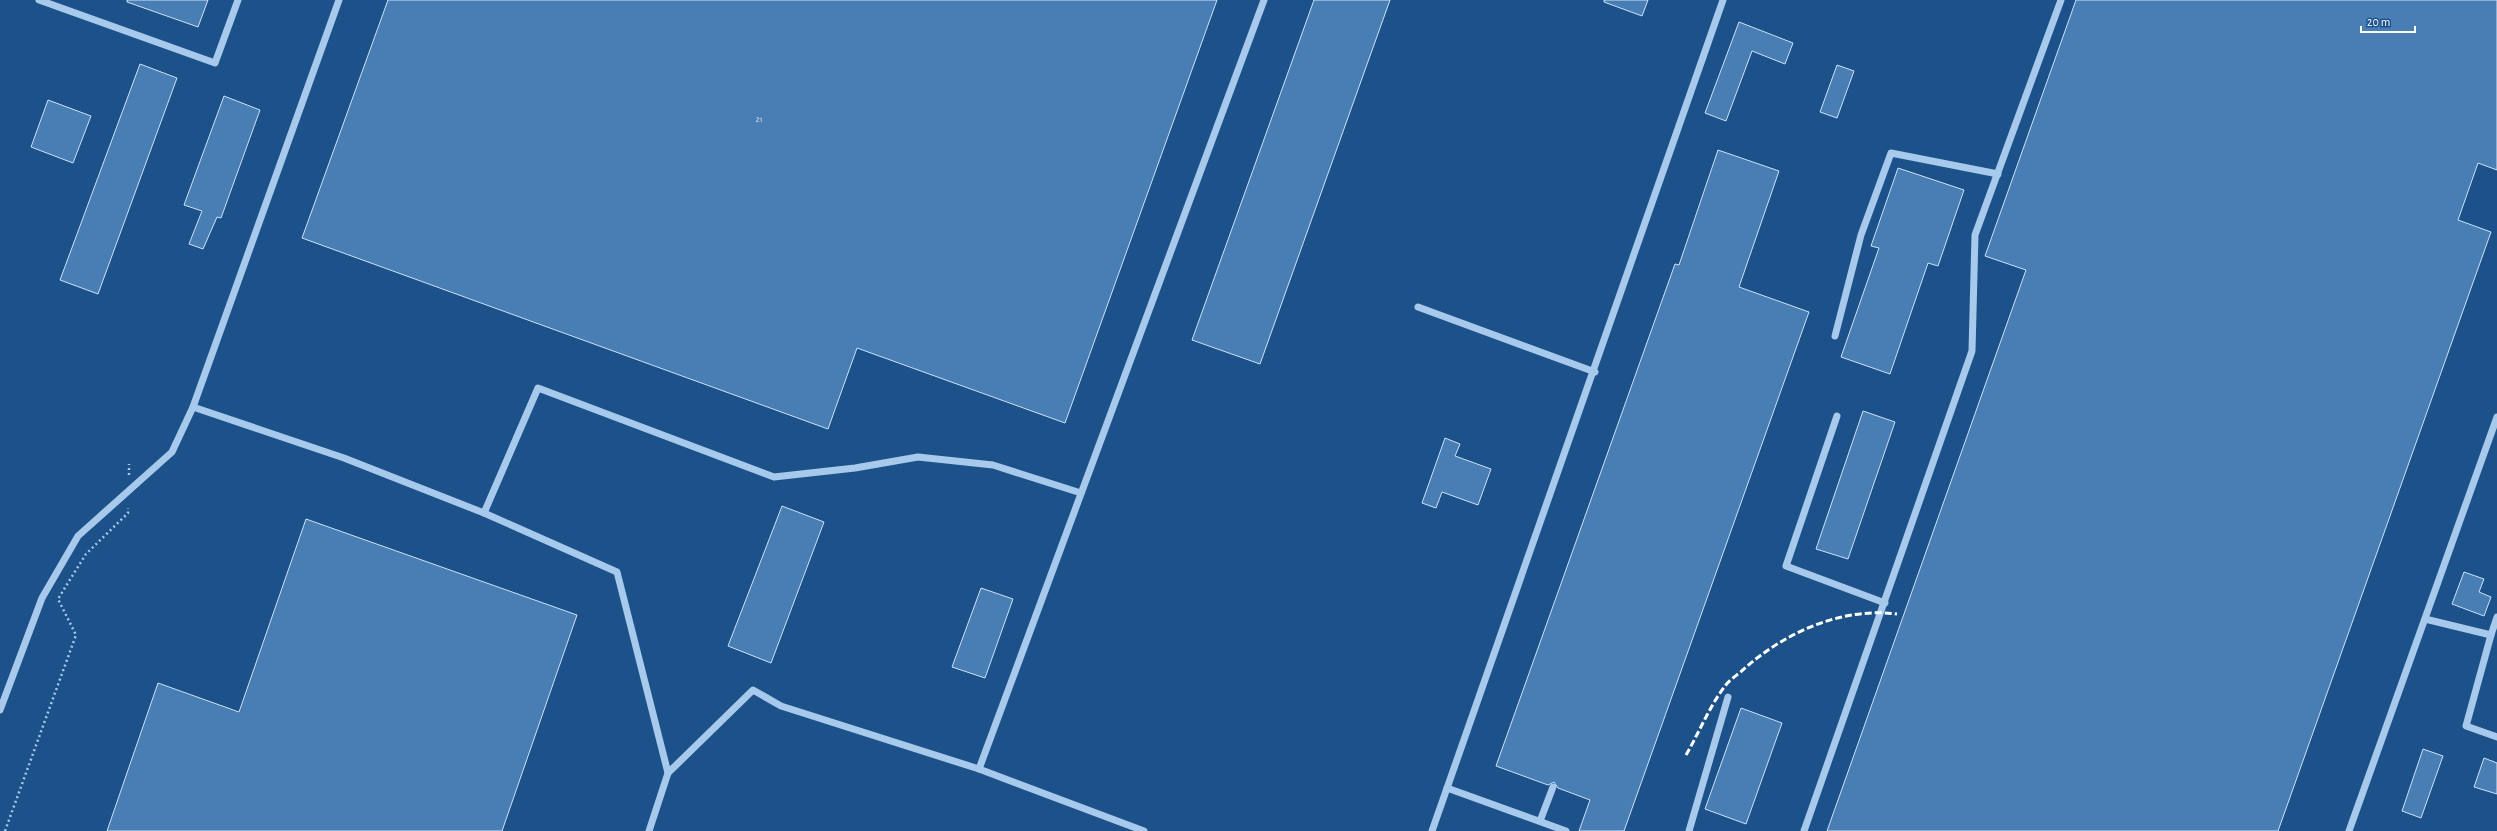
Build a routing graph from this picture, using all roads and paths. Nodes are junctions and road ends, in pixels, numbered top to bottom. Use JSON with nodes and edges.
{"nodes":[{"id":1,"x":39,"y":0,"type":"edge"},
{"id":2,"x":238,"y":0,"type":"edge"},
{"id":3,"x":339,"y":0,"type":"edge"},
{"id":4,"x":1264,"y":0,"type":"edge"},
{"id":5,"x":1723,"y":0,"type":"edge"},
{"id":6,"x":2061,"y":0,"type":"edge"},
{"id":7,"x":1998,"y":174,"type":"junction"},
{"id":8,"x":1418,"y":307,"type":"dead end"},
{"id":9,"x":1835,"y":336,"type":"dead end"},
{"id":10,"x":1595,"y":372,"type":"junction"},
{"id":11,"x":194,"y":407,"type":"junction"},
{"id":12,"x":1837,"y":416,"type":"dead end"},
{"id":13,"x":2497,"y":417,"type":"edge"},
{"id":14,"x":129,"y":464,"type":"dead end"},
{"id":15,"x":129,"y":491,"type":"junction"},
{"id":16,"x":1081,"y":493,"type":"junction"},
{"id":17,"x":484,"y":513,"type":"junction"},
{"id":18,"x":1885,"y":603,"type":"junction"},
{"id":19,"x":2497,"y":617,"type":"edge"},
{"id":20,"x":2424,"y":619,"type":"junction"},
{"id":21,"x":2491,"y":635,"type":"junction"},
{"id":22,"x":1728,"y":697,"type":"dead end"},
{"id":23,"x":0,"y":710,"type":"edge"},
{"id":24,"x":2497,"y":737,"type":"edge"},
{"id":25,"x":978,"y":769,"type":"junction"},
{"id":26,"x":668,"y":773,"type":"junction"},
{"id":27,"x":1553,"y":787,"type":"dead end"},
{"id":28,"x":1447,"y":788,"type":"junction"},
{"id":29,"x":1540,"y":821,"type":"junction"},
{"id":30,"x":5,"y":831,"type":"edge"},
{"id":31,"x":649,"y":831,"type":"edge"},
{"id":32,"x":1144,"y":831,"type":"edge"},
{"id":33,"x":1432,"y":831,"type":"edge"},
{"id":34,"x":1566,"y":831,"type":"edge"},
{"id":35,"x":1689,"y":831,"type":"edge"},
{"id":36,"x":1804,"y":831,"type":"edge"},
{"id":37,"x":2349,"y":831,"type":"edge"}],
"edges":[{"from":1,"to":2,"type":"lane"},
{"from":3,"to":11,"type":"lane"},
{"from":4,"to":16,"type":"lane"},
{"from":5,"to":10,"type":"lane"},
{"from":6,"to":7,"type":"lane"},
{"from":7,"to":9,"type":"lane"},
{"from":7,"to":18,"type":"lane"},
{"from":8,"to":10,"type":"lane"},
{"from":10,"to":28,"type":"lane"},
{"from":11,"to":15,"type":"lane"},
{"from":11,"to":17,"type":"lane"},
{"from":12,"to":18,"type":"lane"},
{"from":13,"to":20,"type":"lane"},
{"from":14,"to":15,"type":"path"},
{"from":15,"to":23,"type":"lane"},
{"from":15,"to":30,"type":"path"},
{"from":16,"to":17,"type":"lane"},
{"from":16,"to":25,"type":"lane"},
{"from":17,"to":26,"type":"lane"},
{"from":18,"to":36,"type":"lane"},
{"from":19,"to":21,"type":"lane"},
{"from":20,"to":21,"type":"lane"},
{"from":20,"to":37,"type":"lane"},
{"from":21,"to":24,"type":"lane"},
{"from":22,"to":35,"type":"lane"},
{"from":25,"to":26,"type":"lane"},
{"from":25,"to":32,"type":"lane"},
{"from":26,"to":31,"type":"lane"},
{"from":27,"to":29,"type":"lane"},
{"from":28,"to":29,"type":"lane"},
{"from":28,"to":33,"type":"lane"},
{"from":29,"to":34,"type":"lane"}]}
